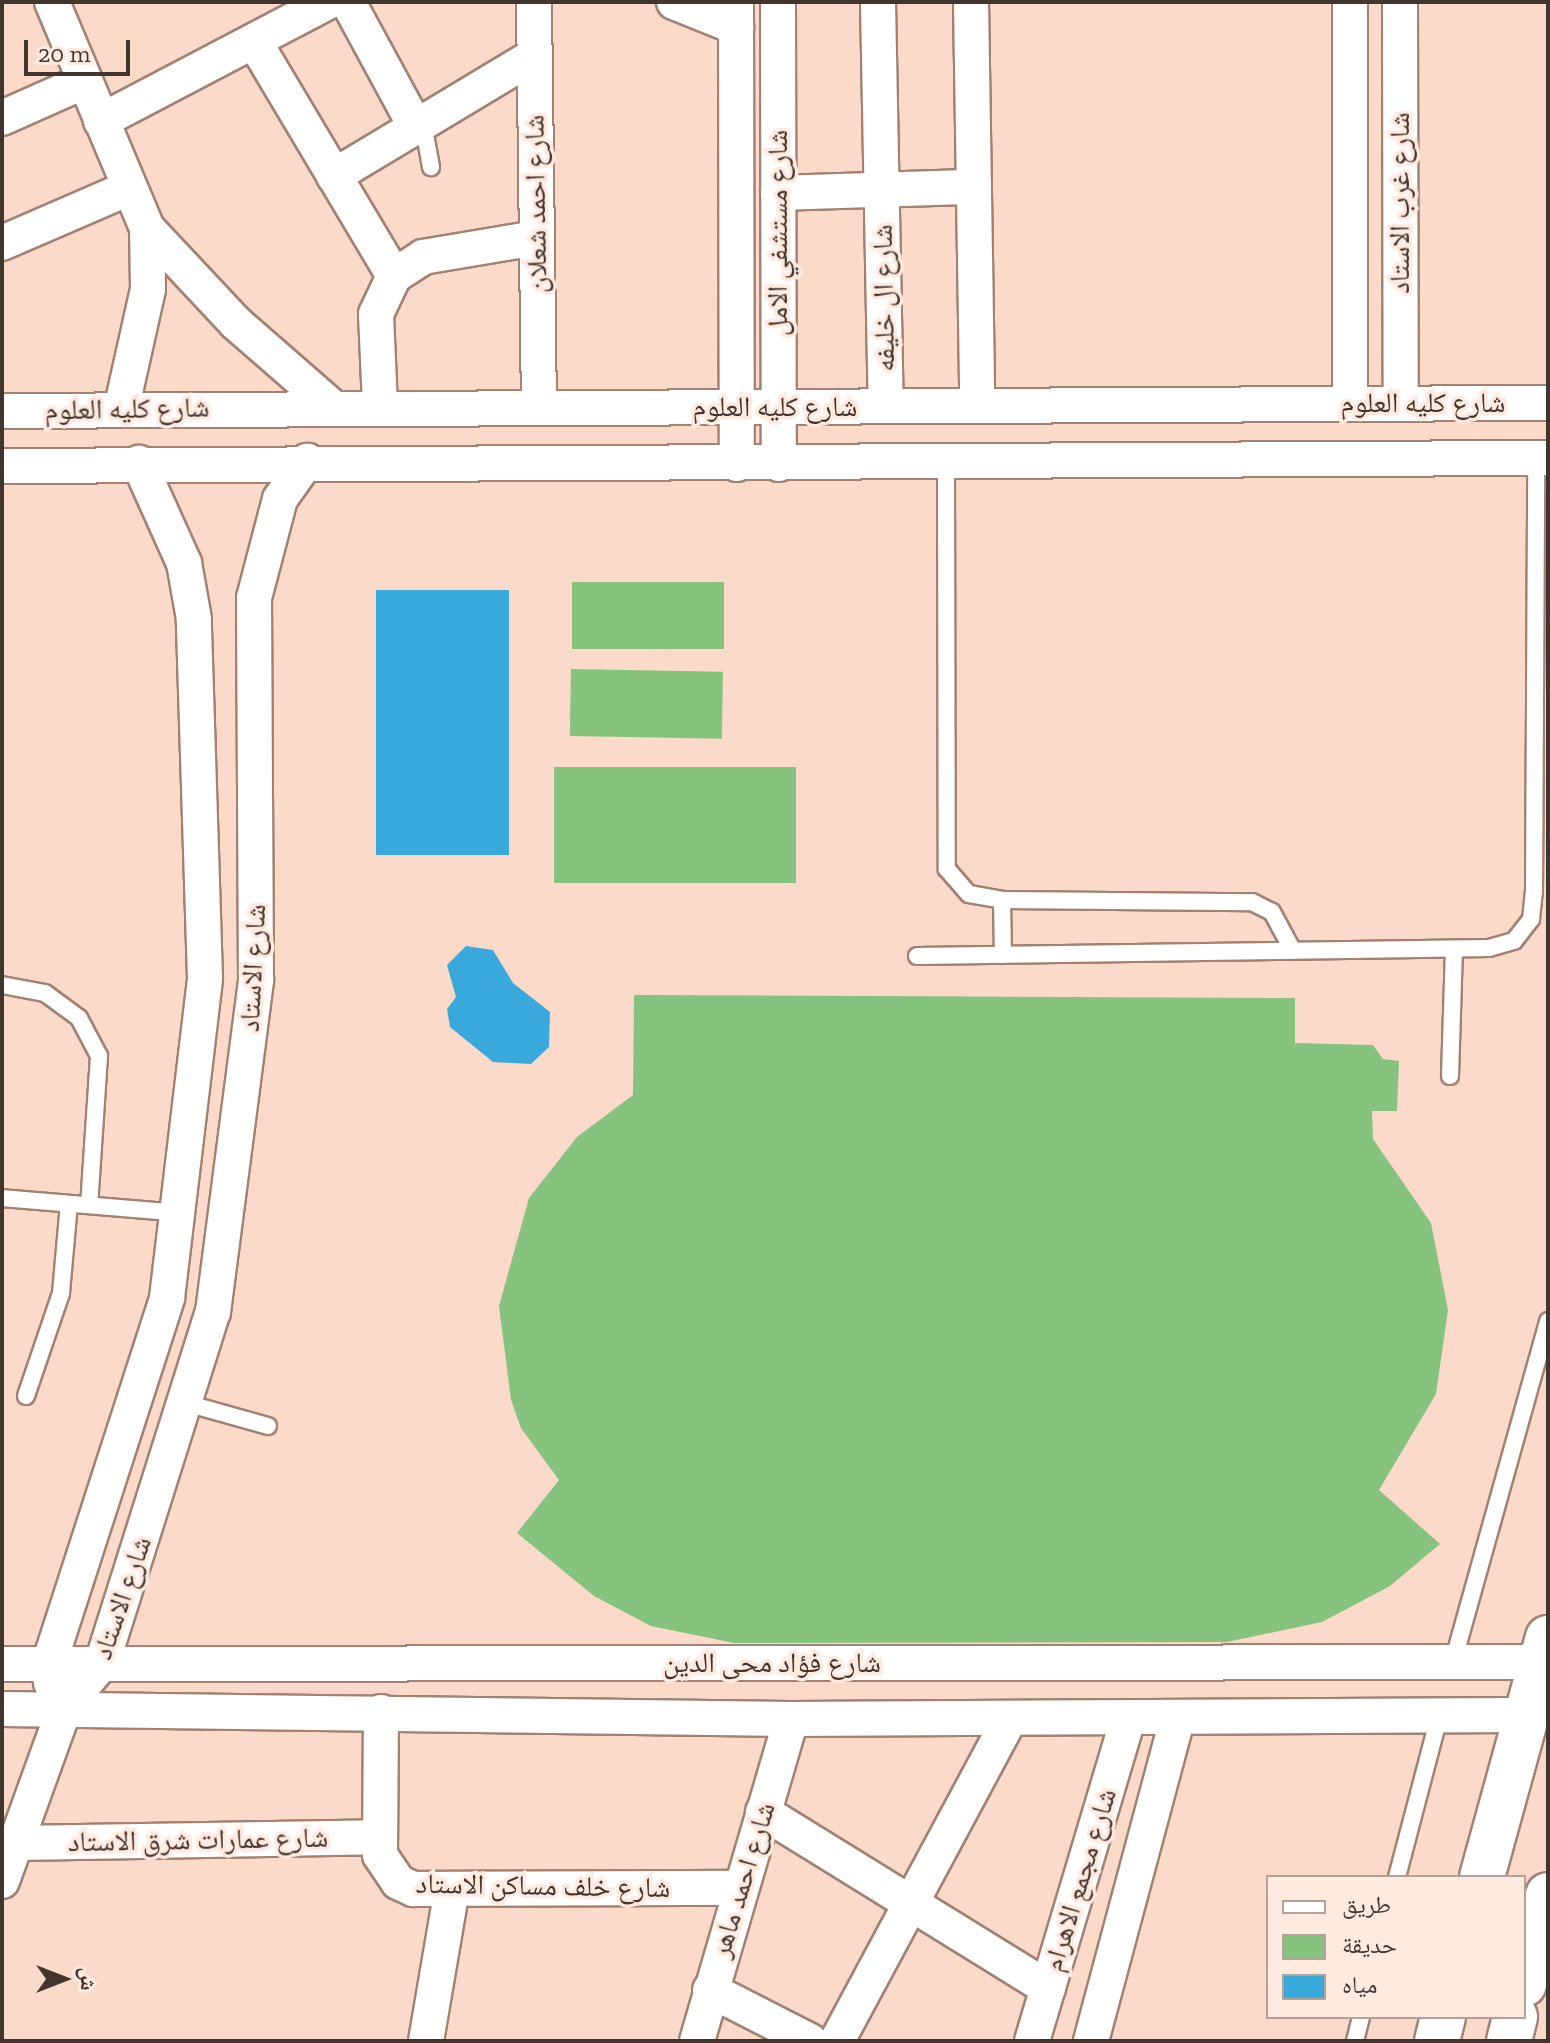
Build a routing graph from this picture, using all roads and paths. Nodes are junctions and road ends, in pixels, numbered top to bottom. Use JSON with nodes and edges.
{"nodes":[{"id":1,"x":328,"y":2,"type":"edge"},
{"id":2,"x":348,"y":2,"type":"edge"},
{"id":3,"x":534,"y":2,"type":"edge"},
{"id":4,"x":674,"y":2,"type":"edge"},
{"id":5,"x":778,"y":2,"type":"edge"},
{"id":6,"x":878,"y":2,"type":"edge"},
{"id":7,"x":971,"y":2,"type":"edge"},
{"id":8,"x":1350,"y":2,"type":"edge"},
{"id":9,"x":1400,"y":2,"type":"edge"},
{"id":10,"x":54,"y":3,"type":"edge"},
{"id":11,"x":736,"y":14,"type":"edge"},
{"id":12,"x":254,"y":41,"type":"junction"},
{"id":13,"x":534,"y":56,"type":"junction"},
{"id":14,"x":85,"y":81,"type":"junction"},
{"id":15,"x":2,"y":118,"type":"edge"},
{"id":16,"x":101,"y":121,"type":"junction"},
{"id":17,"x":419,"y":125,"type":"junction"},
{"id":18,"x":431,"y":167,"type":"dead end"},
{"id":19,"x":334,"y":176,"type":"junction"},
{"id":20,"x":974,"y":187,"type":"junction"},
{"id":21,"x":129,"y":188,"type":"junction"},
{"id":22,"x":881,"y":190,"type":"junction"},
{"id":23,"x":778,"y":193,"type":"junction"},
{"id":24,"x":147,"y":228,"type":"junction"},
{"id":25,"x":535,"y":238,"type":"junction"},
{"id":26,"x":2,"y":243,"type":"edge"},
{"id":27,"x":394,"y":276,"type":"junction"},
{"id":28,"x":1548,"y":403,"type":"edge"},
{"id":29,"x":977,"y":404,"type":"junction"},
{"id":30,"x":1350,"y":404,"type":"junction"},
{"id":31,"x":1401,"y":404,"type":"junction"},
{"id":32,"x":331,"y":406,"type":"junction"},
{"id":33,"x":380,"y":406,"type":"junction"},
{"id":34,"x":886,"y":406,"type":"junction"},
{"id":35,"x":539,"y":407,"type":"junction"},
{"id":36,"x":3,"y":408,"type":"edge"},
{"id":37,"x":737,"y":408,"type":"junction"},
{"id":38,"x":779,"y":408,"type":"junction"},
{"id":39,"x":121,"y":410,"type":"junction"},
{"id":40,"x":1542,"y":458,"type":"edge"},
{"id":41,"x":307,"y":461,"type":"junction"},
{"id":42,"x":139,"y":463,"type":"junction"},
{"id":43,"x":946,"y":463,"type":"junction"},
{"id":44,"x":737,"y":464,"type":"junction"},
{"id":45,"x":779,"y":464,"type":"junction"},
{"id":46,"x":2,"y":466,"type":"edge"},
{"id":47,"x":1002,"y":900,"type":"junction"},
{"id":48,"x":1454,"y":949,"type":"junction"},
{"id":49,"x":1293,"y":951,"type":"junction"},
{"id":50,"x":1003,"y":955,"type":"junction"},
{"id":51,"x":917,"y":956,"type":"dead end"},
{"id":52,"x":2,"y":985,"type":"edge"},
{"id":53,"x":1450,"y":1076,"type":"dead end"},
{"id":54,"x":2,"y":1198,"type":"edge"},
{"id":55,"x":69,"y":1204,"type":"junction"},
{"id":56,"x":89,"y":1205,"type":"junction"},
{"id":57,"x":179,"y":1219,"type":"junction"},
{"id":58,"x":229,"y":1232,"type":"junction"},
{"id":59,"x":1548,"y":1321,"type":"edge"},
{"id":60,"x":150,"y":1364,"type":"junction"},
{"id":61,"x":190,"y":1391,"type":"junction"},
{"id":62,"x":26,"y":1396,"type":"dead end"},
{"id":63,"x":268,"y":1426,"type":"dead end"},
{"id":64,"x":66,"y":1609,"type":"junction"},
{"id":65,"x":116,"y":1620,"type":"junction"},
{"id":66,"x":1545,"y":1650,"type":"edge"},
{"id":67,"x":1453,"y":1662,"type":"junction"},
{"id":68,"x":102,"y":1663,"type":"junction"},
{"id":69,"x":2,"y":1664,"type":"edge"},
{"id":70,"x":49,"y":1664,"type":"junction"},
{"id":71,"x":65,"y":1707,"type":"junction"},
{"id":72,"x":2,"y":1709,"type":"edge"},
{"id":73,"x":381,"y":1712,"type":"junction"},
{"id":74,"x":1527,"y":1715,"type":"junction"},
{"id":75,"x":1439,"y":1717,"type":"junction"},
{"id":76,"x":791,"y":1719,"type":"junction"},
{"id":77,"x":1010,"y":1719,"type":"junction"},
{"id":78,"x":1128,"y":1719,"type":"junction"},
{"id":79,"x":1177,"y":1719,"type":"junction"},
{"id":80,"x":763,"y":1812,"type":"junction"},
{"id":81,"x":379,"y":1837,"type":"junction"},
{"id":82,"x":16,"y":1843,"type":"junction"},
{"id":83,"x":1398,"y":1875,"type":"edge"},
{"id":84,"x":1483,"y":1875,"type":"edge"},
{"id":85,"x":2,"y":1881,"type":"edge"},
{"id":86,"x":740,"y":1888,"type":"junction"},
{"id":87,"x":452,"y":1889,"type":"junction"},
{"id":88,"x":1548,"y":1895,"type":"edge"},
{"id":89,"x":911,"y":1904,"type":"junction"},
{"id":90,"x":1526,"y":1977,"type":"edge"},
{"id":91,"x":1048,"y":1988,"type":"junction"},
{"id":92,"x":710,"y":1990,"type":"junction"},
{"id":93,"x":1360,"y":2019,"type":"edge"},
{"id":94,"x":1442,"y":2019,"type":"edge"},
{"id":95,"x":1514,"y":2019,"type":"edge"},
{"id":96,"x":433,"y":2039,"type":"edge"},
{"id":97,"x":697,"y":2041,"type":"edge"},
{"id":98,"x":810,"y":2041,"type":"edge"},
{"id":99,"x":837,"y":2041,"type":"edge"},
{"id":100,"x":1032,"y":2041,"type":"edge"},
{"id":101,"x":1091,"y":2041,"type":"edge"},
{"id":102,"x":1355,"y":2041,"type":"edge"},
{"id":103,"x":1437,"y":2041,"type":"edge"},
{"id":104,"x":1509,"y":2041,"type":"edge"}],
"edges":[{"from":1,"to":12,"type":"street"},
{"from":2,"to":17,"type":"street"},
{"from":3,"to":13,"type":"street","name":"شارع احمد شعلان"},
{"from":4,"to":11,"type":"street"},
{"from":5,"to":23,"type":"street","name":"شارع مستشفي الامل"},
{"from":6,"to":22,"type":"street","name":"شارع ال خليفه"},
{"from":7,"to":20,"type":"street"},
{"from":8,"to":30,"type":"street","name":"شارع غرب الاستاد"},
{"from":9,"to":31,"type":"street","name":"شارع غرب الاستاد"},
{"from":10,"to":14,"type":"street"},
{"from":11,"to":37,"type":"street","name":"شارع مستشفي الامل"},
{"from":12,"to":16,"type":"street"},
{"from":12,"to":19,"type":"street"},
{"from":13,"to":17,"type":"street"},
{"from":13,"to":25,"type":"street","name":"شارع احمد شعلان"},
{"from":14,"to":15,"type":"street"},
{"from":14,"to":16,"type":"street"},
{"from":16,"to":21,"type":"street"},
{"from":17,"to":18,"type":"lane"},
{"from":17,"to":19,"type":"street"},
{"from":19,"to":27,"type":"street"},
{"from":20,"to":22,"type":"street"},
{"from":20,"to":29,"type":"street"},
{"from":21,"to":24,"type":"street"},
{"from":21,"to":26,"type":"street"},
{"from":22,"to":23,"type":"street"},
{"from":22,"to":34,"type":"street","name":"شارع ال خليفه"},
{"from":23,"to":38,"type":"street","name":"شارع مستشفي الامل"},
{"from":24,"to":32,"type":"street"},
{"from":24,"to":39,"type":"street"},
{"from":25,"to":27,"type":"street"},
{"from":25,"to":35,"type":"street","name":"شارع احمد شعلان"},
{"from":27,"to":33,"type":"street"},
{"from":28,"to":31,"type":"street","name":"شارع كليه العلوم"},
{"from":29,"to":30,"type":"street","name":"شارع كليه العلوم"},
{"from":29,"to":34,"type":"street","name":"شارع كليه العلوم"},
{"from":30,"to":31,"type":"street","name":"شارع كليه العلوم"},
{"from":32,"to":33,"type":"street","name":"شارع كليه العلوم"},
{"from":32,"to":39,"type":"street","name":"شارع كليه العلوم"},
{"from":33,"to":35,"type":"street","name":"شارع كليه العلوم"},
{"from":34,"to":38,"type":"street","name":"شارع كليه العلوم"},
{"from":35,"to":37,"type":"street","name":"شارع كليه العلوم"},
{"from":36,"to":39,"type":"street","name":"شارع كليه العلوم"},
{"from":37,"to":38,"type":"street","name":"شارع كليه العلوم"},
{"from":37,"to":44,"type":"street","name":"شارع مستشفي الامل"},
{"from":38,"to":45,"type":"street","name":"شارع مستشفي الامل"},
{"from":40,"to":43,"type":"street","name":"شارع كليه العلوم"},
{"from":40,"to":48,"type":"lane"},
{"from":41,"to":42,"type":"street","name":"شارع كليه العلوم"},
{"from":41,"to":44,"type":"street","name":"شارع كليه العلوم"},
{"from":41,"to":58,"type":"street","name":"شارع الاستاد"},
{"from":42,"to":46,"type":"street","name":"شارع كليه العلوم"},
{"from":42,"to":57,"type":"street","name":"شارع الاستاد"},
{"from":43,"to":45,"type":"street","name":"شارع كليه العلوم"},
{"from":43,"to":47,"type":"lane"},
{"from":44,"to":45,"type":"street","name":"شارع كليه العلوم"},
{"from":47,"to":49,"type":"lane"},
{"from":47,"to":50,"type":"lane"},
{"from":48,"to":49,"type":"lane"},
{"from":48,"to":53,"type":"lane"},
{"from":49,"to":50,"type":"lane"},
{"from":50,"to":51,"type":"lane"},
{"from":52,"to":56,"type":"lane"},
{"from":54,"to":55,"type":"lane"},
{"from":55,"to":56,"type":"lane"},
{"from":55,"to":62,"type":"lane"},
{"from":56,"to":57,"type":"lane"},
{"from":57,"to":58,"type":"street"},
{"from":57,"to":60,"type":"street","name":"شارع الاستاد"},
{"from":58,"to":61,"type":"street","name":"شارع الاستاد"},
{"from":59,"to":67,"type":"lane"},
{"from":60,"to":61,"type":"street"},
{"from":60,"to":64,"type":"street","name":"شارع الاستاد"},
{"from":61,"to":63,"type":"lane"},
{"from":61,"to":65,"type":"street","name":"شارع الاستاد"},
{"from":64,"to":65,"type":"street"},
{"from":64,"to":70,"type":"street","name":"شارع الاستاد"},
{"from":65,"to":68,"type":"street","name":"شارع الاستاد"},
{"from":66,"to":67,"type":"street","name":"شارع فؤاد محى الدين"},
{"from":66,"to":74,"type":"main road"},
{"from":67,"to":68,"type":"street","name":"شارع فؤاد محى الدين"},
{"from":67,"to":75,"type":"street"},
{"from":68,"to":70,"type":"street","name":"شارع فؤاد محى الدين"},
{"from":68,"to":71,"type":"street","name":"شارع الاستاد"},
{"from":69,"to":70,"type":"street","name":"شارع فؤاد محى الدين"},
{"from":70,"to":71,"type":"street","name":"شارع الاستاد"},
{"from":71,"to":72,"type":"street","name":"شارع فؤاد محى الدين"},
{"from":71,"to":73,"type":"street","name":"شارع فؤاد محى الدين"},
{"from":71,"to":82,"type":"street"},
{"from":73,"to":76,"type":"street","name":"شارع فؤاد محى الدين"},
{"from":73,"to":81,"type":"street"},
{"from":74,"to":75,"type":"street","name":"شارع فؤاد محى الدين"},
{"from":74,"to":84,"type":"main road"},
{"from":75,"to":79,"type":"street","name":"شارع فؤاد محى الدين"},
{"from":75,"to":83,"type":"lane"},
{"from":76,"to":77,"type":"street","name":"شارع فؤاد محى الدين"},
{"from":76,"to":80,"type":"street","name":"شارع احمد ماهر"},
{"from":77,"to":78,"type":"street","name":"شارع فؤاد محى الدين"},
{"from":77,"to":89,"type":"street"},
{"from":78,"to":79,"type":"street","name":"شارع فؤاد محى الدين"},
{"from":78,"to":91,"type":"street","name":"شارع مجمع الاهرام"},
{"from":79,"to":101,"type":"street"},
{"from":80,"to":86,"type":"street","name":"شارع احمد ماهر"},
{"from":80,"to":89,"type":"street"},
{"from":81,"to":82,"type":"street","name":"شارع عمارات شرق الاستاد"},
{"from":81,"to":87,"type":"street","name":"شارع خلف مساكن الاستاد"},
{"from":82,"to":85,"type":"street"},
{"from":86,"to":87,"type":"street","name":"شارع خلف مساكن الاستاد"},
{"from":86,"to":92,"type":"street","name":"شارع احمد ماهر"},
{"from":87,"to":96,"type":"street"},
{"from":88,"to":90,"type":"main road"},
{"from":89,"to":91,"type":"street"},
{"from":89,"to":99,"type":"street"},
{"from":91,"to":100,"type":"street","name":"شارع مجمع الاهرام"},
{"from":92,"to":97,"type":"street","name":"شارع احمد ماهر"},
{"from":92,"to":98,"type":"street"},
{"from":93,"to":102,"type":"lane"},
{"from":94,"to":103,"type":"main road"},
{"from":95,"to":104,"type":"main road"}]}
